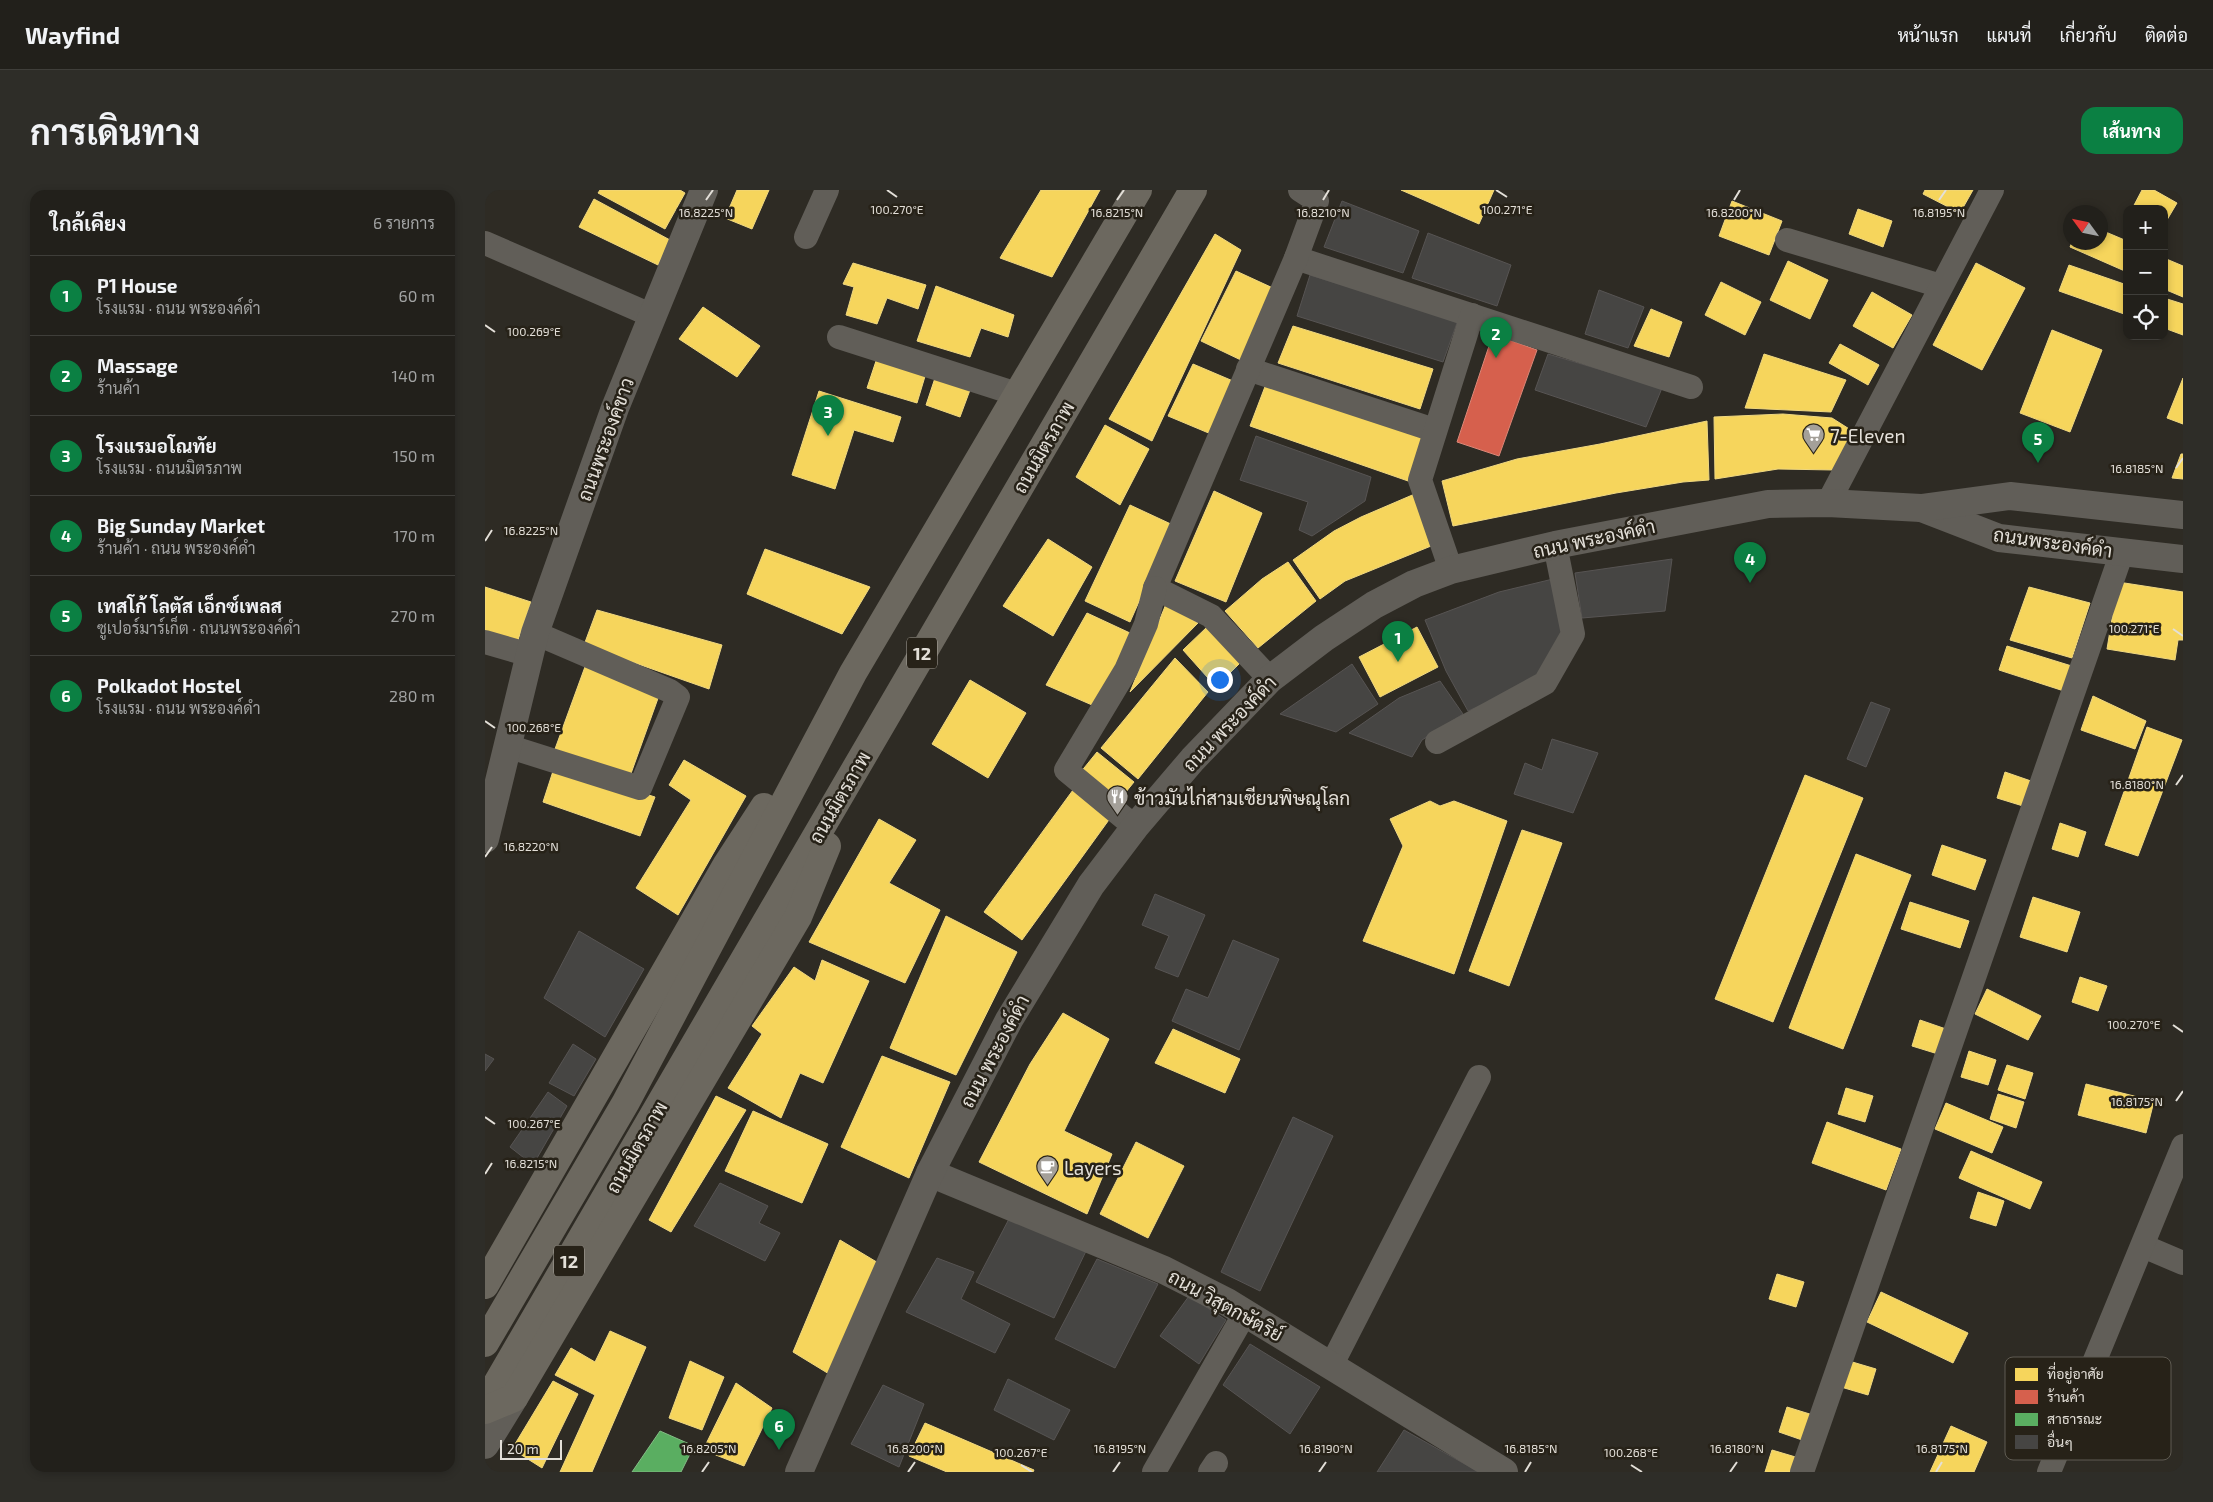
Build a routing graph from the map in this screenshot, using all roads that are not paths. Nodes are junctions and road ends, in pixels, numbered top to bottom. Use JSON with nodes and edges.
{"nodes":[{"id":1,"x":704,"y":190,"type":"edge"},
{"id":2,"x":827,"y":190,"type":"edge"},
{"id":3,"x":1138,"y":190,"type":"edge"},
{"id":4,"x":1193,"y":190,"type":"edge"},
{"id":5,"x":1300,"y":190,"type":"edge"},
{"id":6,"x":1992,"y":190,"type":"edge"},
{"id":7,"x":806,"y":237,"type":"dead end"},
{"id":8,"x":1787,"y":240,"type":"dead end"},
{"id":9,"x":485,"y":243,"type":"edge"},
{"id":10,"x":1296,"y":258,"type":"junction"},
{"id":11,"x":1941,"y":286,"type":"junction"},
{"id":12,"x":653,"y":316,"type":"junction"},
{"id":13,"x":1472,"y":316,"type":"junction"},
{"id":14,"x":839,"y":336,"type":"dead end"},
{"id":15,"x":1248,"y":369,"type":"junction"},
{"id":16,"x":1691,"y":387,"type":"dead end"},
{"id":17,"x":1017,"y":394,"type":"junction"},
{"id":18,"x":1434,"y":430,"type":"junction"},
{"id":19,"x":1828,"y":503,"type":"junction"},
{"id":20,"x":1921,"y":508,"type":"junction"},
{"id":21,"x":2183,"y":515,"type":"edge"},
{"id":22,"x":1555,"y":545,"type":"junction"},
{"id":23,"x":2122,"y":552,"type":"junction"},
{"id":24,"x":2183,"y":559,"type":"edge"},
{"id":25,"x":1451,"y":570,"type":"junction"},
{"id":26,"x":1155,"y":588,"type":"junction"},
{"id":27,"x":485,"y":642,"type":"edge"},
{"id":28,"x":532,"y":644,"type":"junction"},
{"id":29,"x":853,"y":673,"type":"junction"},
{"id":30,"x":1270,"y":679,"type":"junction"},
{"id":31,"x":1437,"y":742,"type":"dead end"},
{"id":32,"x":507,"y":746,"type":"junction"},
{"id":33,"x":866,"y":750,"type":"junction"},
{"id":34,"x":1135,"y":828,"type":"junction"},
{"id":35,"x":485,"y":839,"type":"edge"},
{"id":36,"x":1479,"y":1077,"type":"dead end"},
{"id":37,"x":2183,"y":1146,"type":"edge"},
{"id":38,"x":930,"y":1173,"type":"junction"},
{"id":39,"x":2143,"y":1246,"type":"junction"},
{"id":40,"x":2183,"y":1263,"type":"edge"},
{"id":41,"x":485,"y":1285,"type":"edge"},
{"id":42,"x":1245,"y":1313,"type":"junction"},
{"id":43,"x":485,"y":1343,"type":"edge"},
{"id":44,"x":2097,"y":1357,"type":"edge"},
{"id":45,"x":1331,"y":1366,"type":"junction"},
{"id":46,"x":513,"y":1398,"type":"junction"},
{"id":47,"x":485,"y":1404,"type":"edge"},
{"id":48,"x":485,"y":1410,"type":"edge"},
{"id":49,"x":485,"y":1445,"type":"edge"},
{"id":50,"x":2054,"y":1460,"type":"edge"},
{"id":51,"x":799,"y":1472,"type":"edge"},
{"id":52,"x":1155,"y":1472,"type":"edge"},
{"id":53,"x":1504,"y":1472,"type":"edge"},
{"id":54,"x":1802,"y":1472,"type":"edge"},
{"id":55,"x":2049,"y":1472,"type":"edge"}],
"edges":[{"from":1,"to":12,"type":"street","name":"ถนนพระองค์ขาว"},
{"from":2,"to":7,"type":"street"},
{"from":3,"to":17,"type":"main road","name":"ถนนมิตรภาพ","number":"12"},
{"from":4,"to":33,"type":"main road","name":"ถนนมิตรภาพ","number":"12"},
{"from":5,"to":10,"type":"street"},
{"from":6,"to":11,"type":"street"},
{"from":8,"to":11,"type":"street"},
{"from":9,"to":12,"type":"street"},
{"from":10,"to":13,"type":"street"},
{"from":10,"to":15,"type":"street"},
{"from":11,"to":19,"type":"street"},
{"from":12,"to":28,"type":"street","name":"ถนนพระองค์ขาว"},
{"from":13,"to":16,"type":"street"},
{"from":13,"to":18,"type":"street"},
{"from":14,"to":17,"type":"street"},
{"from":15,"to":18,"type":"street"},
{"from":15,"to":26,"type":"street"},
{"from":17,"to":29,"type":"main road","name":"ถนนมิตรภาพ","number":"12"},
{"from":18,"to":25,"type":"street"},
{"from":19,"to":20,"type":"street","name":"ถนน พระองค์ดำ"},
{"from":19,"to":22,"type":"street","name":"ถนน พระองค์ดำ"},
{"from":20,"to":21,"type":"street","name":"ถนนพระองค์ดำ"},
{"from":20,"to":23,"type":"street","name":"ถนนพระองค์ดำ"},
{"from":22,"to":25,"type":"street","name":"ถนน พระองค์ดำ"},
{"from":22,"to":31,"type":"street"},
{"from":23,"to":24,"type":"street","name":"ถนนพระองค์ดำ"},
{"from":23,"to":54,"type":"street"},
{"from":25,"to":30,"type":"street","name":"ถนน พระองค์ดำ"},
{"from":26,"to":30,"type":"street"},
{"from":26,"to":34,"type":"street"},
{"from":27,"to":28,"type":"street"},
{"from":28,"to":32,"type":"street","name":"ถนนพระองค์ขาว"},
{"from":28,"to":32,"type":"street"},
{"from":29,"to":41,"type":"main road"},
{"from":29,"to":43,"type":"main road","name":"ถนนมิตรภาพ","number":"12"},
{"from":30,"to":34,"type":"street","name":"ถนน พระองค์ดำ"},
{"from":32,"to":35,"type":"street","name":"ถนนพระองค์ขาว"},
{"from":33,"to":46,"type":"main road"},
{"from":33,"to":47,"type":"main road","name":"ถนนมิตรภาพ","number":"12"},
{"from":34,"to":38,"type":"street","name":"ถนน พระองค์ดำ"},
{"from":36,"to":45,"type":"street"},
{"from":37,"to":39,"type":"street"},
{"from":38,"to":42,"type":"street","name":"ถนน วิสุตกษัตริย์"},
{"from":38,"to":51,"type":"street","name":"ถนน พระองค์ดำ"},
{"from":39,"to":40,"type":"street"},
{"from":39,"to":44,"type":"street"},
{"from":42,"to":45,"type":"street","name":"ถนน วิสุตกษัตริย์"},
{"from":42,"to":52,"type":"street"},
{"from":45,"to":53,"type":"street","name":"ถนน วิสุตกษัตริย์"},
{"from":46,"to":48,"type":"main road"},
{"from":46,"to":49,"type":"street"},
{"from":50,"to":55,"type":"street"}]}
